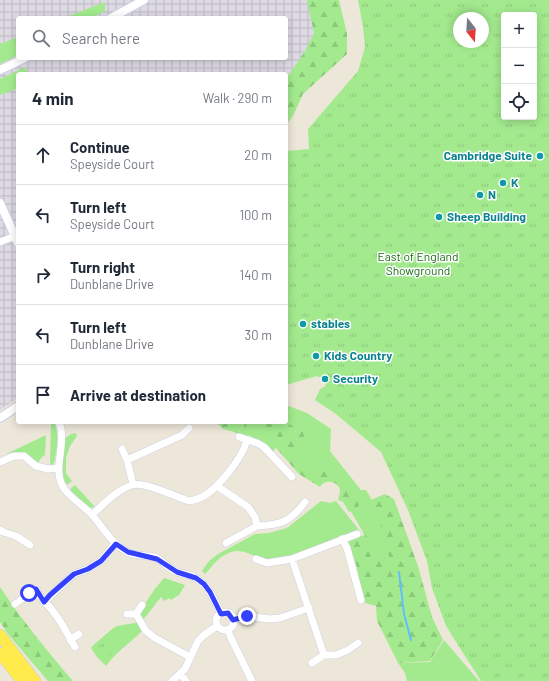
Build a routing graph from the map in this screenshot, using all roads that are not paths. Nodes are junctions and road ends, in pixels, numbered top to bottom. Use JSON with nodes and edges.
{"nodes":[{"id":1,"x":144,"y":0,"type":"edge"},
{"id":2,"x":115,"y":16,"type":"edge"},
{"id":3,"x":21,"y":60,"type":"edge"},
{"id":4,"x":0,"y":70,"type":"edge"},
{"id":5,"x":0,"y":203,"type":"edge"},
{"id":6,"x":16,"y":239,"type":"edge"},
{"id":7,"x":0,"y":242,"type":"edge"},
{"id":8,"x":16,"y":407,"type":"edge"},
{"id":9,"x":0,"y":418,"type":"edge"},
{"id":10,"x":60,"y":424,"type":"edge"},
{"id":11,"x":189,"y":428,"type":"dead end"},
{"id":12,"x":239,"y":437,"type":"dead end"},
{"id":13,"x":247,"y":440,"type":"junction"},
{"id":14,"x":122,"y":449,"type":"dead end"},
{"id":15,"x":127,"y":460,"type":"junction"},
{"id":16,"x":0,"y":462,"type":"edge"},
{"id":17,"x":58,"y":468,"type":"junction"},
{"id":18,"x":292,"y":477,"type":"dead end"},
{"id":19,"x":133,"y":484,"type":"junction"},
{"id":20,"x":217,"y":486,"type":"junction"},
{"id":21,"x":305,"y":502,"type":"dead end"},
{"id":22,"x":92,"y":515,"type":"junction"},
{"id":23,"x":257,"y":526,"type":"junction"},
{"id":24,"x":0,"y":530,"type":"edge"},
{"id":25,"x":357,"y":534,"type":"dead end"},
{"id":26,"x":342,"y":539,"type":"junction"},
{"id":27,"x":226,"y":543,"type":"dead end"},
{"id":28,"x":116,"y":544,"type":"junction"},
{"id":29,"x":30,"y":545,"type":"dead end"},
{"id":30,"x":256,"y":559,"type":"dead end"},
{"id":31,"x":292,"y":559,"type":"junction"},
{"id":32,"x":361,"y":600,"type":"dead end"},
{"id":33,"x":44,"y":602,"type":"junction"},
{"id":34,"x":15,"y":604,"type":"dead end"},
{"id":35,"x":142,"y":605,"type":"dead end"},
{"id":36,"x":309,"y":608,"type":"junction"},
{"id":37,"x":127,"y":614,"type":"dead end"},
{"id":38,"x":136,"y":614,"type":"junction"},
{"id":39,"x":221,"y":614,"type":"junction"},
{"id":40,"x":233,"y":620,"type":"junction"},
{"id":41,"x":217,"y":626,"type":"junction"},
{"id":42,"x":228,"y":630,"type":"junction"},
{"id":43,"x":79,"y":634,"type":"dead end"},
{"id":44,"x":0,"y":635,"type":"edge"},
{"id":45,"x":70,"y":640,"type":"junction"},
{"id":46,"x":358,"y":643,"type":"dead end"},
{"id":47,"x":75,"y":647,"type":"dead end"},
{"id":48,"x":0,"y":653,"type":"edge"},
{"id":49,"x":324,"y":655,"type":"junction"},
{"id":50,"x":190,"y":657,"type":"junction"},
{"id":51,"x":312,"y":663,"type":"dead end"},
{"id":52,"x":180,"y":674,"type":"junction"},
{"id":53,"x":22,"y":681,"type":"edge"},
{"id":54,"x":34,"y":681,"type":"edge"},
{"id":55,"x":172,"y":681,"type":"edge"},
{"id":56,"x":186,"y":681,"type":"edge"},
{"id":57,"x":252,"y":681,"type":"edge"}],
"edges":[{"from":1,"to":2,"type":"street"},
{"from":3,"to":4,"type":"street"},
{"from":5,"to":6,"type":"street"},
{"from":6,"to":7,"type":"street"},
{"from":8,"to":9,"type":"street"},
{"from":10,"to":17,"type":"street"},
{"from":11,"to":15,"type":"street"},
{"from":12,"to":13,"type":"street"},
{"from":13,"to":18,"type":"street"},
{"from":13,"to":20,"type":"street"},
{"from":14,"to":15,"type":"street"},
{"from":15,"to":19,"type":"street"},
{"from":16,"to":17,"type":"street"},
{"from":17,"to":22,"type":"street"},
{"from":19,"to":20,"type":"street"},
{"from":19,"to":22,"type":"street"},
{"from":20,"to":23,"type":"street"},
{"from":21,"to":23,"type":"street"},
{"from":22,"to":28,"type":"street"},
{"from":23,"to":27,"type":"street"},
{"from":24,"to":29,"type":"street"},
{"from":25,"to":26,"type":"street"},
{"from":26,"to":31,"type":"street"},
{"from":26,"to":32,"type":"street"},
{"from":28,"to":33,"type":"street"},
{"from":28,"to":39,"type":"street"},
{"from":30,"to":31,"type":"street"},
{"from":31,"to":36,"type":"street"},
{"from":33,"to":34,"type":"street"},
{"from":33,"to":45,"type":"street"},
{"from":35,"to":38,"type":"street"},
{"from":36,"to":40,"type":"street"},
{"from":36,"to":49,"type":"street"},
{"from":37,"to":38,"type":"street"},
{"from":38,"to":50,"type":"street"},
{"from":39,"to":40,"type":"street"},
{"from":39,"to":41,"type":"street"},
{"from":40,"to":42,"type":"street"},
{"from":41,"to":42,"type":"street"},
{"from":41,"to":50,"type":"street"},
{"from":42,"to":57,"type":"street"},
{"from":43,"to":45,"type":"street"},
{"from":44,"to":54,"type":"main road"},
{"from":45,"to":47,"type":"street"},
{"from":46,"to":49,"type":"street"},
{"from":48,"to":53,"type":"main road"},
{"from":49,"to":51,"type":"street"},
{"from":50,"to":52,"type":"street"},
{"from":52,"to":55,"type":"street"},
{"from":52,"to":56,"type":"street"}]}
